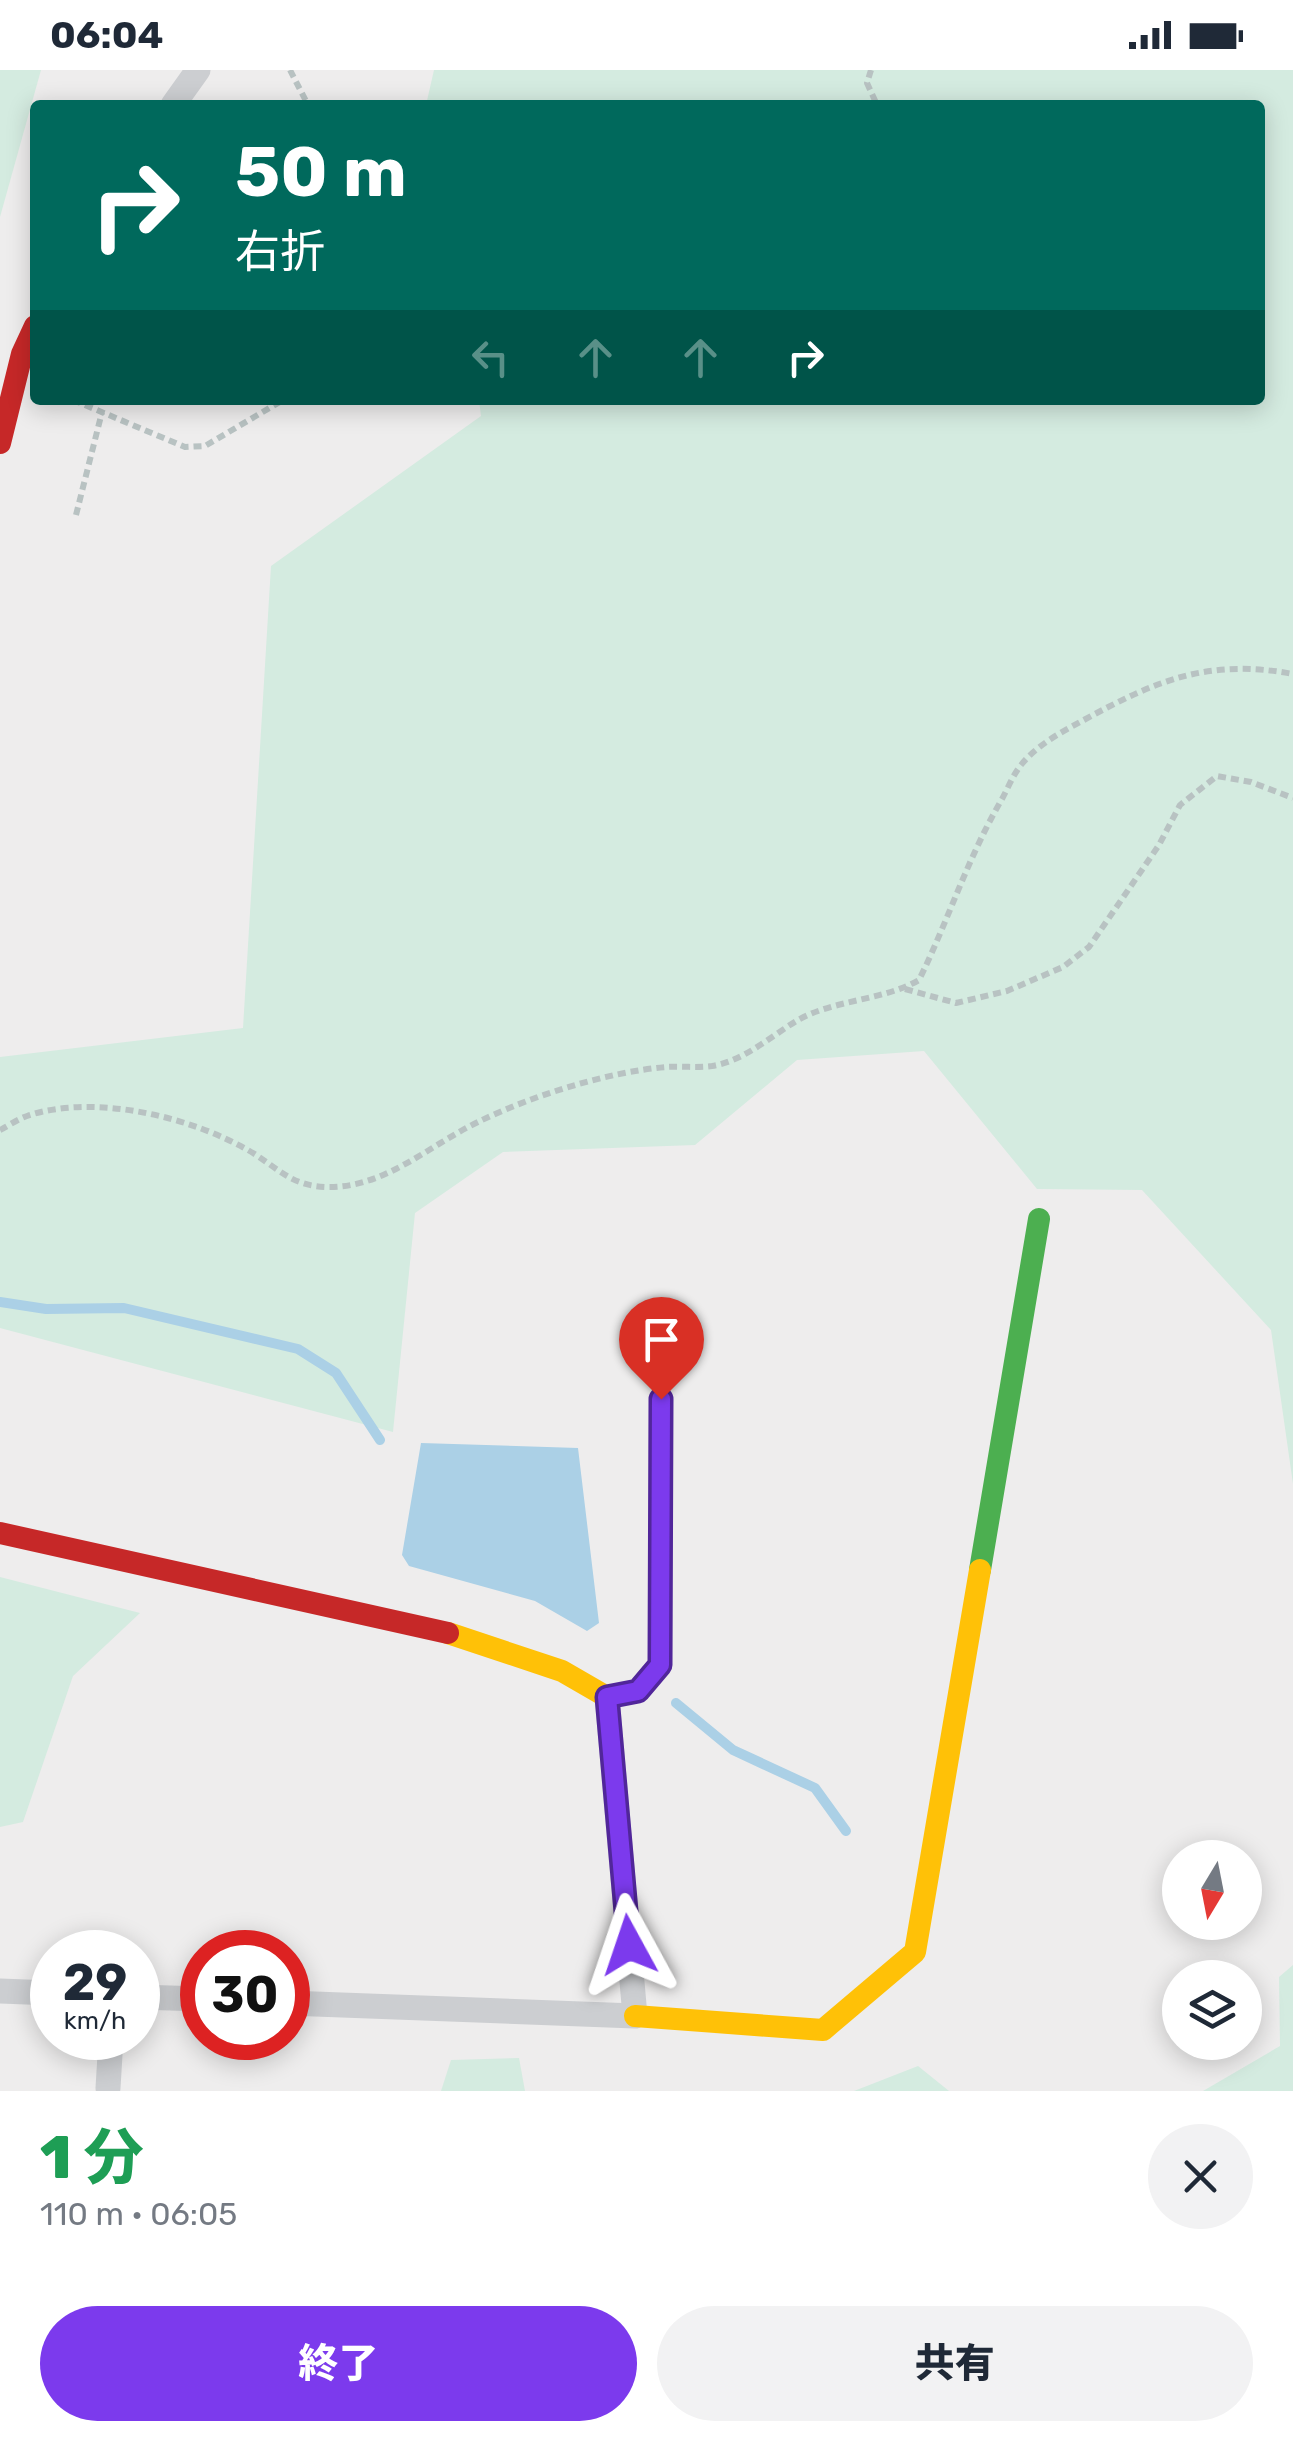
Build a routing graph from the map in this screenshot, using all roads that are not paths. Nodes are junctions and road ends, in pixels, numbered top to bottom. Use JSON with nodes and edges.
{"nodes":[{"id":1,"x":198,"y":70,"type":"edge"},
{"id":2,"x":177,"y":100,"type":"edge"},
{"id":3,"x":30,"y":331,"type":"edge"},
{"id":4,"x":11,"y":352,"type":"edge"},
{"id":5,"x":0,"y":442,"type":"edge"},
{"id":6,"x":1039,"y":1218,"type":"dead end"},
{"id":7,"x":661,"y":1399,"type":"dead end"},
{"id":8,"x":0,"y":1533,"type":"edge"},
{"id":9,"x":607,"y":1697,"type":"junction"},
{"id":10,"x":0,"y":1991,"type":"edge"},
{"id":11,"x":30,"y":1992,"type":"edge"},
{"id":12,"x":310,"y":2004,"type":"edge"},
{"id":13,"x":636,"y":2016,"type":"junction"},
{"id":14,"x":110,"y":2060,"type":"edge"},
{"id":15,"x":108,"y":2088,"type":"dead end"}],
"edges":[{"from":1,"to":2,"type":"street"},
{"from":3,"to":4,"type":"street"},
{"from":4,"to":5,"type":"street"},
{"from":6,"to":13,"type":"street"},
{"from":7,"to":9,"type":"street"},
{"from":8,"to":9,"type":"street"},
{"from":9,"to":13,"type":"street"},
{"from":10,"to":11,"type":"street"},
{"from":12,"to":13,"type":"street"},
{"from":14,"to":15,"type":"street"}]}
